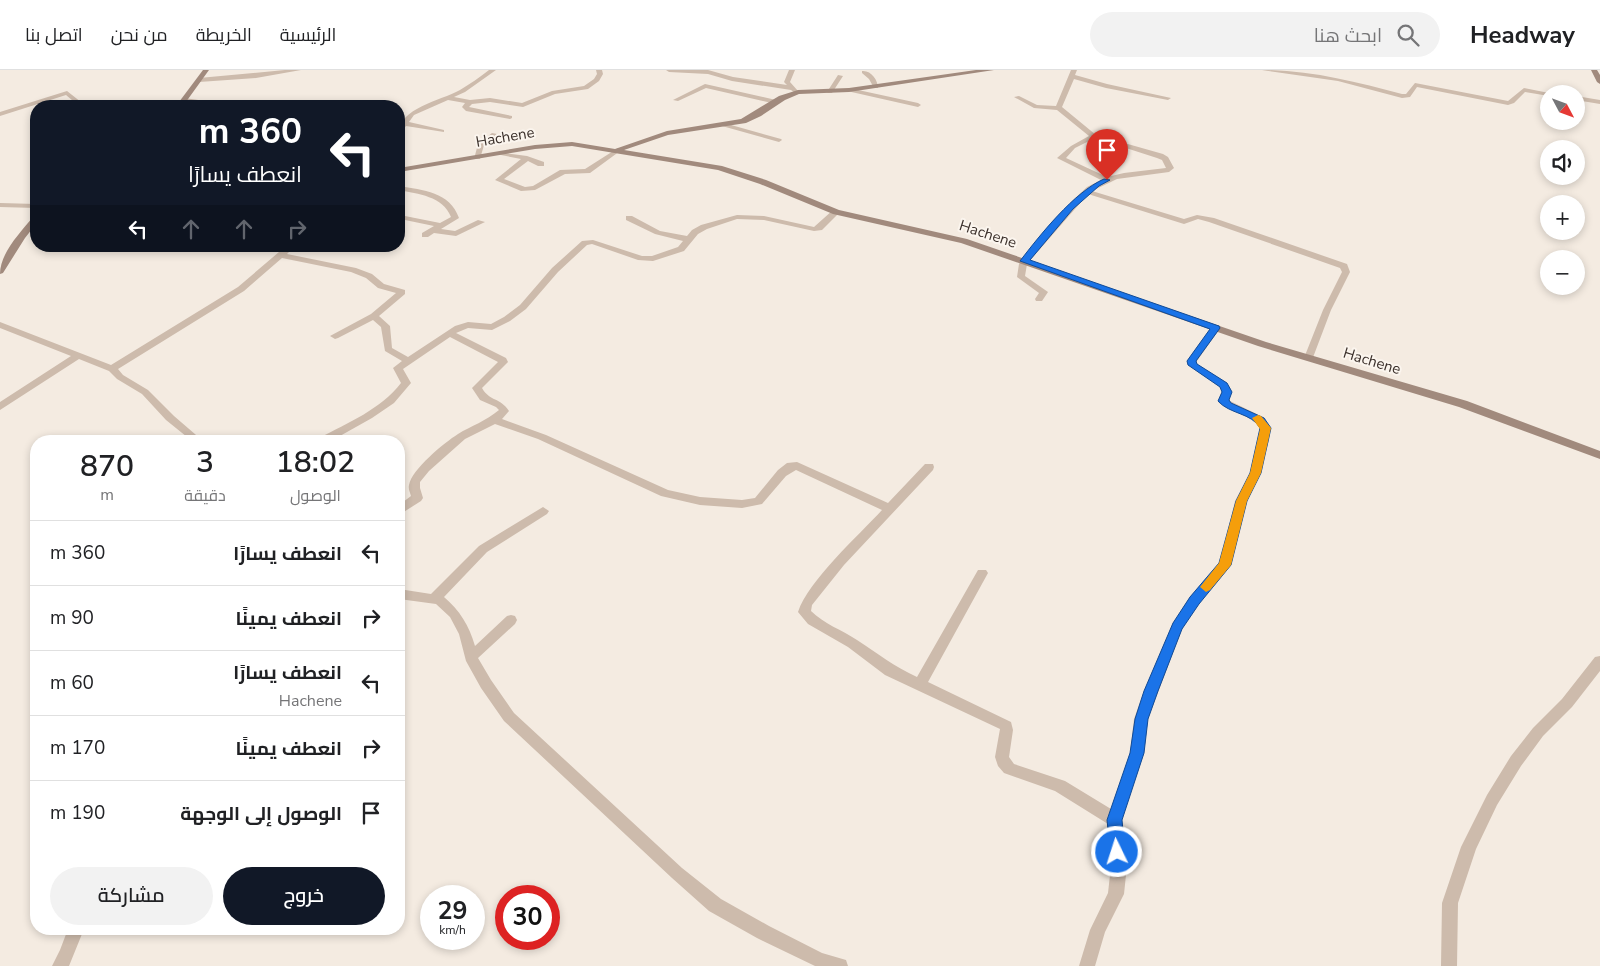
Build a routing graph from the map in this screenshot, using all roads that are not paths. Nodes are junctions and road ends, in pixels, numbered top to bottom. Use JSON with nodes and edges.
{"nodes":[{"id":1,"x":206,"y":70,"type":"edge"},
{"id":2,"x":294,"y":70,"type":"edge"},
{"id":3,"x":493,"y":70,"type":"edge"},
{"id":4,"x":599,"y":70,"type":"edge"},
{"id":5,"x":669,"y":70,"type":"edge"},
{"id":6,"x":792,"y":70,"type":"edge"},
{"id":7,"x":991,"y":70,"type":"edge"},
{"id":8,"x":1265,"y":70,"type":"edge"},
{"id":9,"x":1594,"y":70,"type":"edge"},
{"id":10,"x":864,"y":72,"type":"dead end"},
{"id":11,"x":1073,"y":73,"type":"edge"},
{"id":12,"x":840,"y":76,"type":"dead end"},
{"id":13,"x":199,"y":80,"type":"junction"},
{"id":14,"x":1599,"y":80,"type":"edge"},
{"id":15,"x":876,"y":87,"type":"junction"},
{"id":16,"x":794,"y":90,"type":"junction"},
{"id":17,"x":849,"y":90,"type":"junction"},
{"id":18,"x":830,"y":92,"type":"junction"},
{"id":19,"x":1540,"y":92,"type":"edge"},
{"id":20,"x":1017,"y":97,"type":"dead end"},
{"id":21,"x":448,"y":98,"type":"junction"},
{"id":22,"x":1168,"y":98,"type":"dead end"},
{"id":23,"x":45,"y":100,"type":"edge"},
{"id":24,"x":76,"y":100,"type":"edge"},
{"id":25,"x":183,"y":100,"type":"edge"},
{"id":26,"x":676,"y":100,"type":"dead end"},
{"id":27,"x":1585,"y":100,"type":"edge"},
{"id":28,"x":470,"y":102,"type":"junction"},
{"id":29,"x":776,"y":102,"type":"junction"},
{"id":30,"x":1600,"y":102,"type":"edge"},
{"id":31,"x":30,"y":105,"type":"edge"},
{"id":32,"x":918,"y":105,"type":"dead end"},
{"id":33,"x":1059,"y":108,"type":"junction"},
{"id":34,"x":0,"y":114,"type":"edge"},
{"id":35,"x":405,"y":117,"type":"edge"},
{"id":36,"x":409,"y":117,"type":"junction"},
{"id":37,"x":510,"y":118,"type":"dead end"},
{"id":38,"x":405,"y":122,"type":"edge"},
{"id":39,"x":405,"y":124,"type":"edge"},
{"id":40,"x":724,"y":125,"type":"junction"},
{"id":41,"x":442,"y":131,"type":"dead end"},
{"id":42,"x":494,"y":134,"type":"dead end"},
{"id":43,"x":1094,"y":136,"type":"junction"},
{"id":44,"x":778,"y":140,"type":"dead end"},
{"id":45,"x":618,"y":150,"type":"junction"},
{"id":46,"x":498,"y":153,"type":"junction"},
{"id":47,"x":477,"y":157,"type":"junction"},
{"id":48,"x":526,"y":158,"type":"junction"},
{"id":49,"x":542,"y":164,"type":"dead end"},
{"id":50,"x":405,"y":169,"type":"edge"},
{"id":51,"x":1107,"y":180,"type":"junction"},
{"id":52,"x":405,"y":189,"type":"edge"},
{"id":53,"x":1088,"y":192,"type":"junction"},
{"id":54,"x":0,"y":205,"type":"edge"},
{"id":55,"x":30,"y":206,"type":"edge"},
{"id":56,"x":836,"y":212,"type":"junction"},
{"id":57,"x":408,"y":218,"type":"dead end"},
{"id":58,"x":629,"y":218,"type":"dead end"},
{"id":59,"x":482,"y":222,"type":"dead end"},
{"id":60,"x":30,"y":226,"type":"edge"},
{"id":61,"x":440,"y":228,"type":"junction"},
{"id":62,"x":426,"y":236,"type":"dead end"},
{"id":63,"x":690,"y":238,"type":"junction"},
{"id":64,"x":285,"y":252,"type":"edge"},
{"id":65,"x":282,"y":255,"type":"junction"},
{"id":66,"x":1024,"y":261,"type":"junction"},
{"id":67,"x":0,"y":271,"type":"edge"},
{"id":68,"x":1039,"y":299,"type":"dead end"},
{"id":69,"x":374,"y":316,"type":"junction"},
{"id":70,"x":0,"y":325,"type":"edge"},
{"id":71,"x":1216,"y":328,"type":"junction"},
{"id":72,"x":450,"y":334,"type":"junction"},
{"id":73,"x":335,"y":336,"type":"dead end"},
{"id":74,"x":79,"y":355,"type":"junction"},
{"id":75,"x":1309,"y":358,"type":"junction"},
{"id":76,"x":408,"y":361,"type":"junction"},
{"id":77,"x":112,"y":369,"type":"junction"},
{"id":78,"x":0,"y":407,"type":"edge"},
{"id":79,"x":495,"y":420,"type":"junction"},
{"id":80,"x":191,"y":435,"type":"edge"},
{"id":81,"x":333,"y":435,"type":"edge"},
{"id":82,"x":1600,"y":455,"type":"edge"},
{"id":83,"x":929,"y":467,"type":"dead end"},
{"id":84,"x":405,"y":506,"type":"edge"},
{"id":85,"x":888,"y":508,"type":"junction"},
{"id":86,"x":543,"y":511,"type":"dead end"},
{"id":87,"x":982,"y":573,"type":"dead end"},
{"id":88,"x":405,"y":595,"type":"edge"},
{"id":89,"x":434,"y":599,"type":"junction"},
{"id":90,"x":511,"y":620,"type":"dead end"},
{"id":91,"x":471,"y":657,"type":"junction"},
{"id":92,"x":1600,"y":661,"type":"edge"},
{"id":93,"x":920,"y":685,"type":"junction"},
{"id":94,"x":1115,"y":820,"type":"junction"},
{"id":95,"x":74,"y":935,"type":"edge"},
{"id":96,"x":60,"y":966,"type":"edge"},
{"id":97,"x":840,"y":966,"type":"edge"},
{"id":98,"x":1087,"y":966,"type":"edge"},
{"id":99,"x":1448,"y":966,"type":"edge"}],
"edges":[{"from":1,"to":13,"type":"street"},
{"from":2,"to":13,"type":"street"},
{"from":3,"to":21,"type":"street"},
{"from":4,"to":28,"type":"street"},
{"from":5,"to":16,"type":"street"},
{"from":6,"to":16,"type":"street"},
{"from":7,"to":15,"type":"street","name":"Hachene"},
{"from":8,"to":19,"type":"street"},
{"from":9,"to":14,"type":"street"},
{"from":10,"to":15,"type":"street"},
{"from":11,"to":22,"type":"street"},
{"from":11,"to":33,"type":"street"},
{"from":12,"to":18,"type":"street"},
{"from":13,"to":25,"type":"street"},
{"from":15,"to":17,"type":"street","name":"Hachene"},
{"from":16,"to":18,"type":"street","name":"Hachene"},
{"from":16,"to":29,"type":"street","name":"Hachene"},
{"from":17,"to":18,"type":"street","name":"Hachene"},
{"from":17,"to":32,"type":"street"},
{"from":20,"to":33,"type":"street"},
{"from":21,"to":28,"type":"street"},
{"from":21,"to":36,"type":"street"},
{"from":23,"to":24,"type":"street"},
{"from":26,"to":29,"type":"street"},
{"from":27,"to":30,"type":"street"},
{"from":28,"to":37,"type":"street"},
{"from":29,"to":40,"type":"street","name":"Hachene"},
{"from":31,"to":34,"type":"street"},
{"from":33,"to":43,"type":"street"},
{"from":35,"to":36,"type":"street"},
{"from":36,"to":38,"type":"street"},
{"from":39,"to":41,"type":"street"},
{"from":40,"to":44,"type":"street"},
{"from":40,"to":45,"type":"street","name":"Hachene"},
{"from":42,"to":47,"type":"street"},
{"from":43,"to":51,"type":"street"},
{"from":43,"to":51,"type":"street"},
{"from":45,"to":46,"type":"street","name":"Hachene"},
{"from":45,"to":48,"type":"street"},
{"from":45,"to":56,"type":"street","name":"Hachene"},
{"from":46,"to":47,"type":"street","name":"Hachene"},
{"from":46,"to":48,"type":"street"},
{"from":47,"to":50,"type":"street","name":"Hachene"},
{"from":48,"to":49,"type":"street"},
{"from":51,"to":53,"type":"street"},
{"from":52,"to":61,"type":"street"},
{"from":53,"to":66,"type":"street"},
{"from":53,"to":75,"type":"street"},
{"from":54,"to":55,"type":"street"},
{"from":56,"to":63,"type":"street"},
{"from":56,"to":66,"type":"street","name":"Hachene"},
{"from":57,"to":61,"type":"street"},
{"from":58,"to":63,"type":"street"},
{"from":59,"to":61,"type":"street"},
{"from":60,"to":67,"type":"street"},
{"from":61,"to":62,"type":"street"},
{"from":63,"to":72,"type":"street"},
{"from":64,"to":65,"type":"street"},
{"from":65,"to":69,"type":"street"},
{"from":65,"to":77,"type":"street"},
{"from":66,"to":68,"type":"street"},
{"from":66,"to":71,"type":"street","name":"Hachene"},
{"from":69,"to":73,"type":"street"},
{"from":69,"to":76,"type":"street"},
{"from":70,"to":74,"type":"street"},
{"from":71,"to":75,"type":"street","name":"Hachene"},
{"from":71,"to":94,"type":"street"},
{"from":72,"to":76,"type":"street"},
{"from":72,"to":79,"type":"street"},
{"from":74,"to":77,"type":"street"},
{"from":74,"to":78,"type":"street"},
{"from":75,"to":82,"type":"street","name":"Hachene"},
{"from":76,"to":81,"type":"street"},
{"from":77,"to":80,"type":"street"},
{"from":79,"to":84,"type":"street"},
{"from":79,"to":85,"type":"street"},
{"from":83,"to":85,"type":"street"},
{"from":85,"to":93,"type":"street"},
{"from":86,"to":89,"type":"street"},
{"from":87,"to":93,"type":"street"},
{"from":88,"to":89,"type":"street"},
{"from":89,"to":91,"type":"street"},
{"from":90,"to":91,"type":"street"},
{"from":91,"to":97,"type":"street"},
{"from":92,"to":99,"type":"street"},
{"from":93,"to":94,"type":"street"},
{"from":94,"to":98,"type":"street"},
{"from":95,"to":96,"type":"street"}]}
